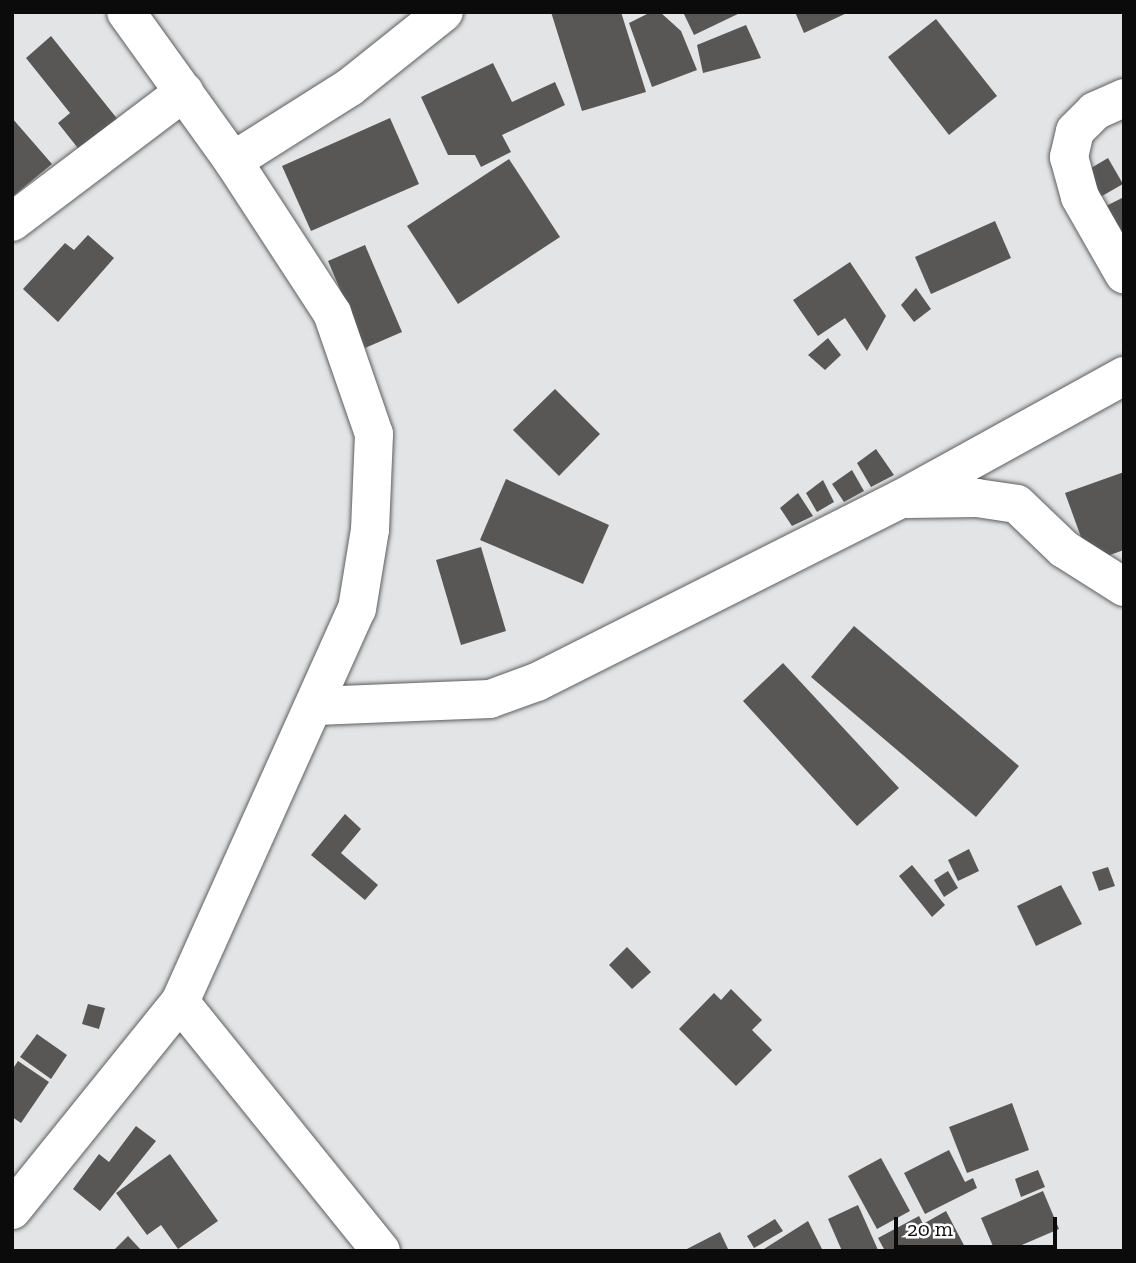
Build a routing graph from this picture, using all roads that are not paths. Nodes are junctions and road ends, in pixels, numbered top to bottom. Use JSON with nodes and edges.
{"nodes":[{"id":1,"x":126,"y":12,"type":"edge"},
{"id":2,"x":444,"y":12,"type":"edge"},
{"id":3,"x":184,"y":92,"type":"junction"},
{"id":4,"x":1124,"y":98,"type":"edge"},
{"id":5,"x":233,"y":161,"type":"junction"},
{"id":6,"x":12,"y":222,"type":"edge"},
{"id":7,"x":1124,"y":274,"type":"edge"},
{"id":8,"x":1124,"y":376,"type":"edge"},
{"id":9,"x":901,"y":499,"type":"junction"},
{"id":10,"x":1124,"y":587,"type":"edge"},
{"id":11,"x":316,"y":706,"type":"junction"},
{"id":12,"x":180,"y":1002,"type":"junction"},
{"id":13,"x":13,"y":1209,"type":"edge"},
{"id":14,"x":381,"y":1251,"type":"edge"}],
"edges":[{"from":1,"to":3,"type":"street"},
{"from":2,"to":5,"type":"street"},
{"from":3,"to":5,"type":"street"},
{"from":3,"to":6,"type":"street"},
{"from":4,"to":7,"type":"street"},
{"from":5,"to":11,"type":"street"},
{"from":8,"to":9,"type":"street"},
{"from":9,"to":10,"type":"street"},
{"from":9,"to":11,"type":"street"},
{"from":11,"to":12,"type":"street"},
{"from":12,"to":13,"type":"street"},
{"from":12,"to":14,"type":"street"}]}
